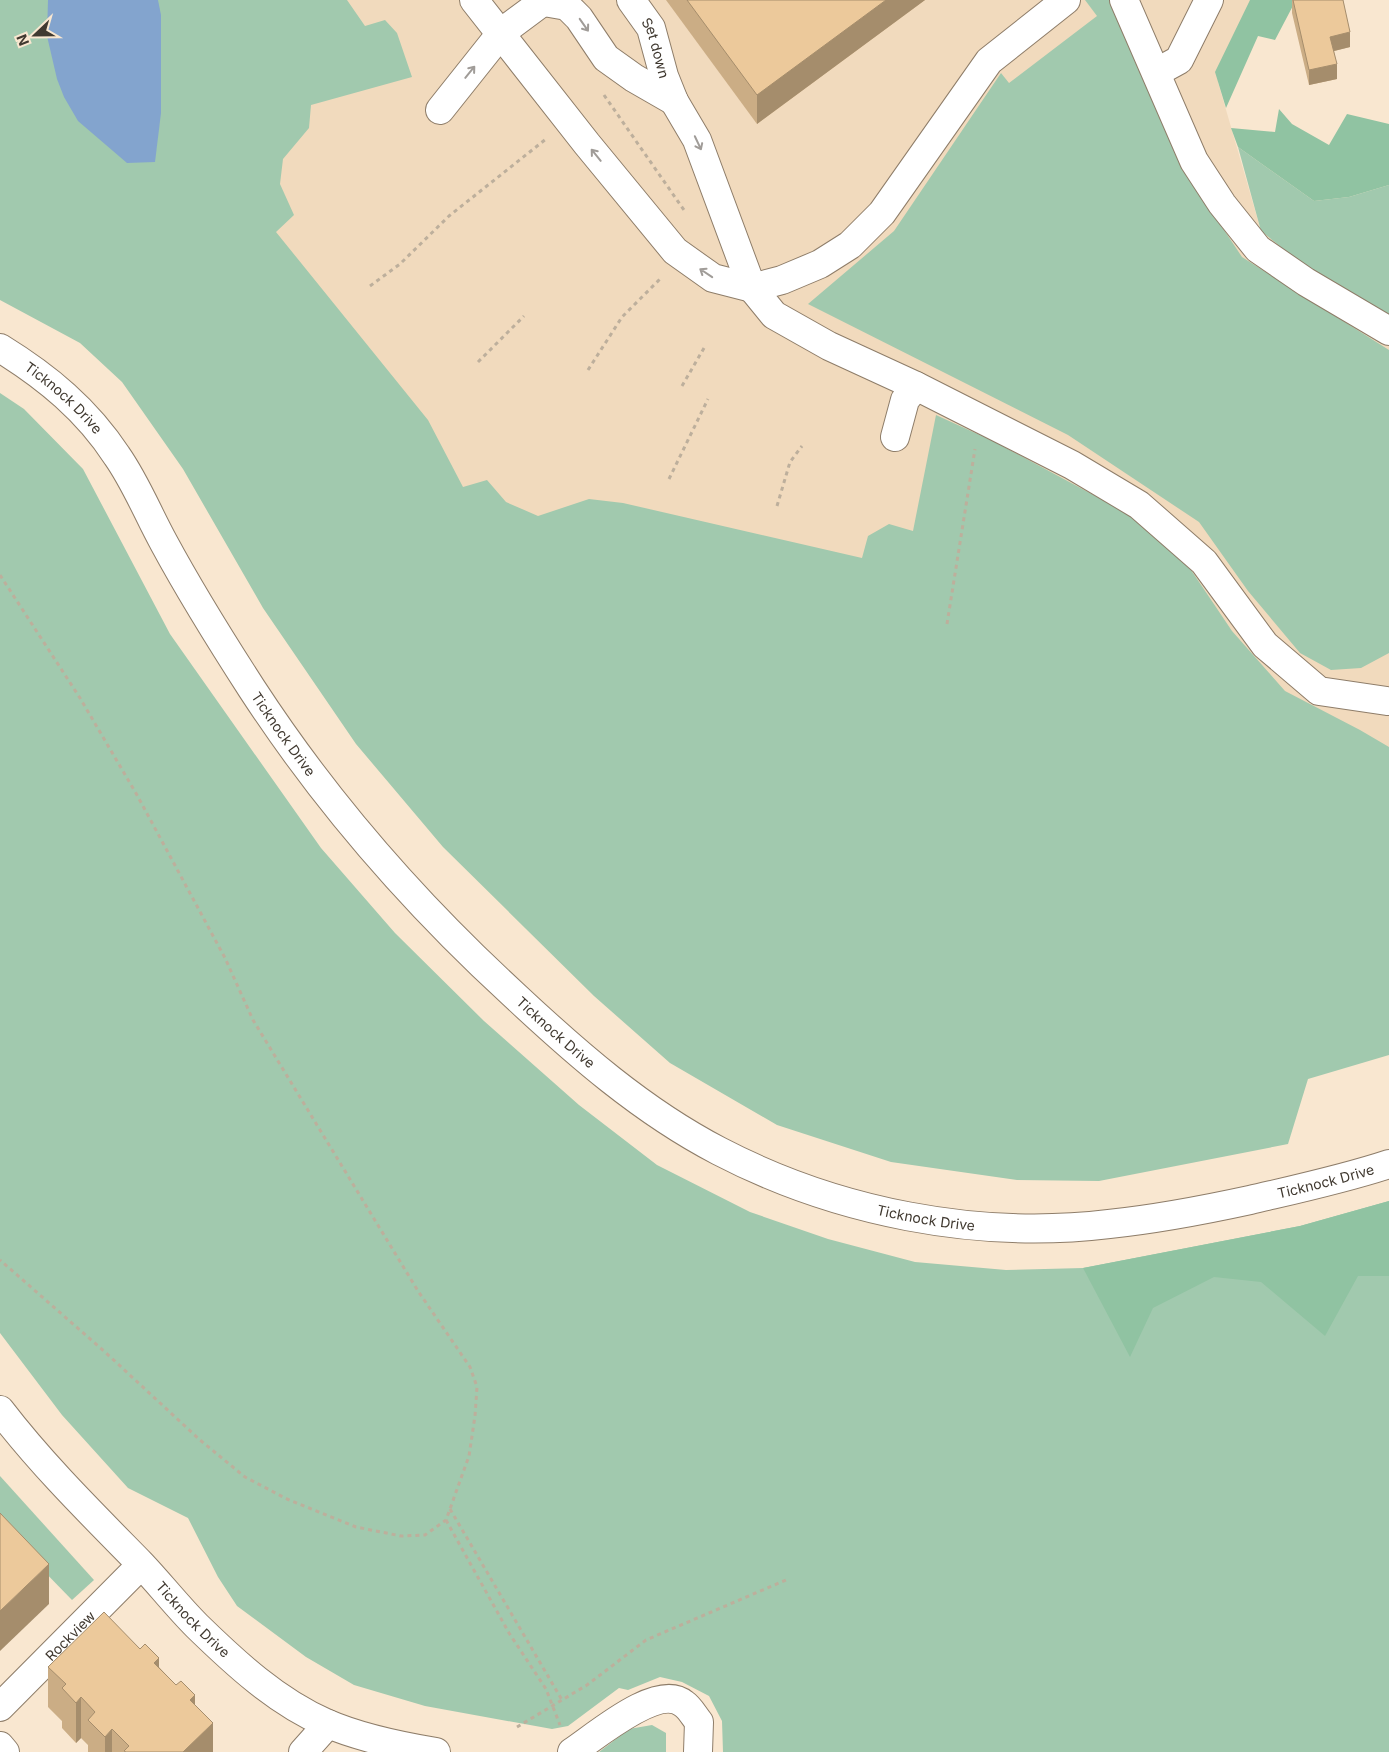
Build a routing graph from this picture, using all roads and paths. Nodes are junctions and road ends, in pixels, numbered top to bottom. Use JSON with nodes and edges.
{"nodes":[{"id":1,"x":474,"y":0,"type":"edge"},
{"id":2,"x":631,"y":0,"type":"edge"},
{"id":3,"x":1066,"y":0,"type":"edge"},
{"id":4,"x":1124,"y":0,"type":"edge"},
{"id":5,"x":1209,"y":0,"type":"edge"},
{"id":6,"x":545,"y":1,"type":"edge"},
{"id":7,"x":502,"y":32,"type":"junction"},
{"id":8,"x":606,"y":58,"type":"junction"},
{"id":9,"x":1157,"y":72,"type":"junction"},
{"id":10,"x":674,"y":101,"type":"junction"},
{"id":11,"x":440,"y":110,"type":"dead end"},
{"id":12,"x":560,"y":110,"type":"junction"},
{"id":13,"x":688,"y":216,"type":"dead end"},
{"id":14,"x":692,"y":263,"type":"junction"},
{"id":15,"x":370,"y":286,"type":"dead end"},
{"id":16,"x":752,"y":288,"type":"junction"},
{"id":17,"x":524,"y":316,"type":"dead end"},
{"id":18,"x":1389,"y":330,"type":"edge"},
{"id":19,"x":0,"y":348,"type":"edge"},
{"id":20,"x":704,"y":348,"type":"dead end"},
{"id":21,"x":478,"y":362,"type":"dead end"},
{"id":22,"x":588,"y":370,"type":"dead end"},
{"id":23,"x":682,"y":386,"type":"dead end"},
{"id":24,"x":916,"y":386,"type":"junction"},
{"id":25,"x":708,"y":399,"type":"dead end"},
{"id":26,"x":980,"y":419,"type":"junction"},
{"id":27,"x":895,"y":437,"type":"dead end"},
{"id":28,"x":802,"y":446,"type":"dead end"},
{"id":29,"x":669,"y":479,"type":"dead end"},
{"id":30,"x":776,"y":506,"type":"dead end"},
{"id":31,"x":0,"y":575,"type":"edge"},
{"id":32,"x":947,"y":624,"type":"dead end"},
{"id":33,"x":1388,"y":704,"type":"edge"},
{"id":34,"x":1389,"y":1164,"type":"edge"},
{"id":35,"x":0,"y":1260,"type":"edge"},
{"id":36,"x":0,"y":1410,"type":"edge"},
{"id":37,"x":450,"y":1509,"type":"junction"},
{"id":38,"x":446,"y":1520,"type":"junction"},
{"id":39,"x":141,"y":1565,"type":"junction"},
{"id":40,"x":786,"y":1580,"type":"dead end"},
{"id":41,"x":562,"y":1700,"type":"junction"},
{"id":42,"x":553,"y":1706,"type":"junction"},
{"id":43,"x":0,"y":1707,"type":"edge"},
{"id":44,"x":328,"y":1724,"type":"junction"},
{"id":45,"x":517,"y":1727,"type":"dead end"},
{"id":46,"x":568,"y":1743,"type":"edge"},
{"id":47,"x":0,"y":1746,"type":"edge"},
{"id":48,"x":5,"y":1752,"type":"edge"},
{"id":49,"x":303,"y":1752,"type":"edge"},
{"id":50,"x":436,"y":1752,"type":"edge"},
{"id":51,"x":698,"y":1752,"type":"edge"}],
"edges":[{"from":1,"to":7,"type":"street"},
{"from":2,"to":10,"type":"street","name":"Set down"},
{"from":3,"to":16,"type":"street"},
{"from":4,"to":9,"type":"street"},
{"from":5,"to":9,"type":"street"},
{"from":6,"to":7,"type":"street"},
{"from":6,"to":8,"type":"street","one_way":true},
{"from":11,"to":7,"type":"street","one_way":true},
{"from":7,"to":12,"type":"street"},
{"from":8,"to":10,"type":"street"},
{"from":8,"to":13,"type":"path"},
{"from":9,"to":18,"type":"street"},
{"from":10,"to":16,"type":"street","name":"Set down","one_way":true},
{"from":14,"to":12,"type":"street","one_way":true},
{"from":12,"to":15,"type":"path"},
{"from":16,"to":14,"type":"street","one_way":true},
{"from":14,"to":22,"type":"path"},
{"from":16,"to":24,"type":"street","name":"Set down"},
{"from":17,"to":21,"type":"path"},
{"from":19,"to":34,"type":"street","name":"Ticknock Drive"},
{"from":20,"to":23,"type":"path"},
{"from":24,"to":26,"type":"street","name":"Set down"},
{"from":24,"to":27,"type":"street"},
{"from":25,"to":29,"type":"path"},
{"from":26,"to":32,"type":"path"},
{"from":26,"to":33,"type":"street","name":"Set down"},
{"from":28,"to":30,"type":"path"},
{"from":31,"to":37,"type":"path"},
{"from":35,"to":38,"type":"path"},
{"from":36,"to":39,"type":"street","name":"Ticknock Drive"},
{"from":37,"to":38,"type":"path"},
{"from":37,"to":41,"type":"path"},
{"from":38,"to":42,"type":"path"},
{"from":39,"to":43,"type":"street","name":"Rockview"},
{"from":39,"to":44,"type":"street","name":"Ticknock Drive"},
{"from":40,"to":41,"type":"path"},
{"from":41,"to":42,"type":"path"},
{"from":42,"to":45,"type":"path"},
{"from":42,"to":46,"type":"path"},
{"from":44,"to":49,"type":"street"},
{"from":44,"to":50,"type":"street","name":"Ticknock Drive"},
{"from":46,"to":51,"type":"street"},
{"from":47,"to":48,"type":"street"}]}
